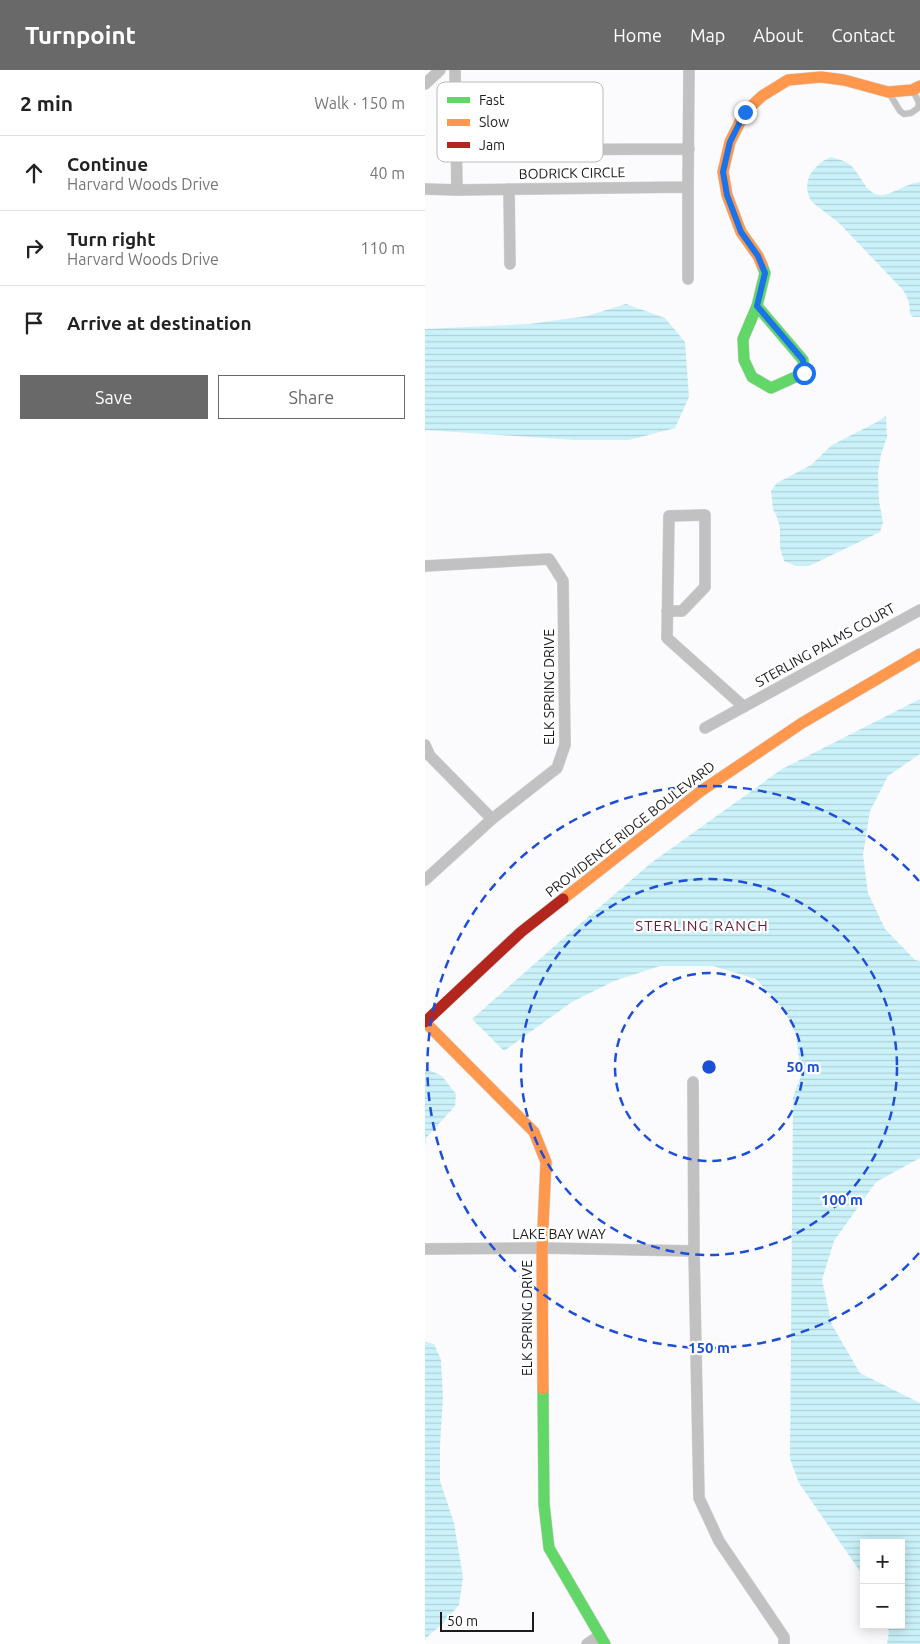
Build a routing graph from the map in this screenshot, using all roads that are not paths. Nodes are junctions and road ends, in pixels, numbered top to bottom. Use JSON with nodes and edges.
{"nodes":[{"id":1,"x":440,"y":70,"type":"edge"},
{"id":2,"x":689,"y":70,"type":"edge"},
{"id":3,"x":425,"y":84,"type":"edge"},
{"id":4,"x":916,"y":88,"type":"edge"},
{"id":5,"x":888,"y":92,"type":"junction"},
{"id":6,"x":603,"y":149,"type":"edge"},
{"id":7,"x":689,"y":149,"type":"junction"},
{"id":8,"x":456,"y":162,"type":"edge"},
{"id":9,"x":688,"y":187,"type":"junction"},
{"id":10,"x":425,"y":189,"type":"edge"},
{"id":11,"x":509,"y":189,"type":"junction"},
{"id":12,"x":457,"y":190,"type":"junction"},
{"id":13,"x":510,"y":264,"type":"dead end"},
{"id":14,"x":688,"y":279,"type":"dead end"},
{"id":15,"x":757,"y":306,"type":"junction"},
{"id":16,"x":425,"y":566,"type":"edge"},
{"id":17,"x":920,"y":610,"type":"edge"},
{"id":18,"x":667,"y":612,"type":"junction"},
{"id":19,"x":920,"y":654,"type":"edge"},
{"id":20,"x":920,"y":664,"type":"edge"},
{"id":21,"x":871,"y":684,"type":"junction"},
{"id":22,"x":744,"y":706,"type":"junction"},
{"id":23,"x":705,"y":728,"type":"dead end"},
{"id":24,"x":425,"y":745,"type":"edge"},
{"id":25,"x":492,"y":819,"type":"junction"},
{"id":26,"x":425,"y":880,"type":"edge"},
{"id":27,"x":425,"y":1022,"type":"edge"},
{"id":28,"x":693,"y":1082,"type":"dead end"},
{"id":29,"x":542,"y":1248,"type":"junction"},
{"id":30,"x":425,"y":1249,"type":"edge"},
{"id":31,"x":693,"y":1251,"type":"junction"},
{"id":32,"x":602,"y":1640,"type":"edge"},
{"id":33,"x":587,"y":1644,"type":"edge"},
{"id":34,"x":785,"y":1644,"type":"edge"}],
"edges":[{"from":1,"to":3,"type":"street"},
{"from":2,"to":7,"type":"street"},
{"from":4,"to":5,"type":"street"},
{"from":4,"to":5,"type":"lane"},
{"from":5,"to":15,"type":"street"},
{"from":6,"to":7,"type":"street","name":"BODRICK CIRCLE"},
{"from":7,"to":9,"type":"street"},
{"from":8,"to":12,"type":"street"},
{"from":9,"to":11,"type":"street","name":"BODRICK CIRCLE"},
{"from":9,"to":14,"type":"street"},
{"from":10,"to":12,"type":"street","name":"BODRICK CIRCLE"},
{"from":11,"to":12,"type":"street","name":"BODRICK CIRCLE"},
{"from":11,"to":13,"type":"street"},
{"from":15,"to":15,"type":"street"},
{"from":16,"to":25,"type":"street","name":"ELK SPRING DRIVE"},
{"from":17,"to":22,"type":"street","name":"STERLING PALMS COURT"},
{"from":18,"to":18,"type":"street"},
{"from":18,"to":22,"type":"street"},
{"from":19,"to":21,"type":"street","name":"PROVIDENCE RIDGE BOULEVARD"},
{"from":20,"to":21,"type":"street","name":"PROVIDENCE RIDGE BOULEVARD"},
{"from":21,"to":27,"type":"street","name":"PROVIDENCE RIDGE BOULEVARD"},
{"from":22,"to":23,"type":"street","name":"STERLING PALMS COURT"},
{"from":24,"to":25,"type":"street"},
{"from":25,"to":26,"type":"street","name":"ELK SPRING DRIVE"},
{"from":27,"to":29,"type":"street","name":"ELK SPRING DRIVE"},
{"from":28,"to":31,"type":"street"},
{"from":29,"to":30,"type":"street","name":"LAKE BAY WAY"},
{"from":29,"to":31,"type":"street","name":"LAKE BAY WAY"},
{"from":29,"to":32,"type":"street","name":"ELK SPRING DRIVE"},
{"from":31,"to":34,"type":"street"},
{"from":32,"to":33,"type":"street"}]}
